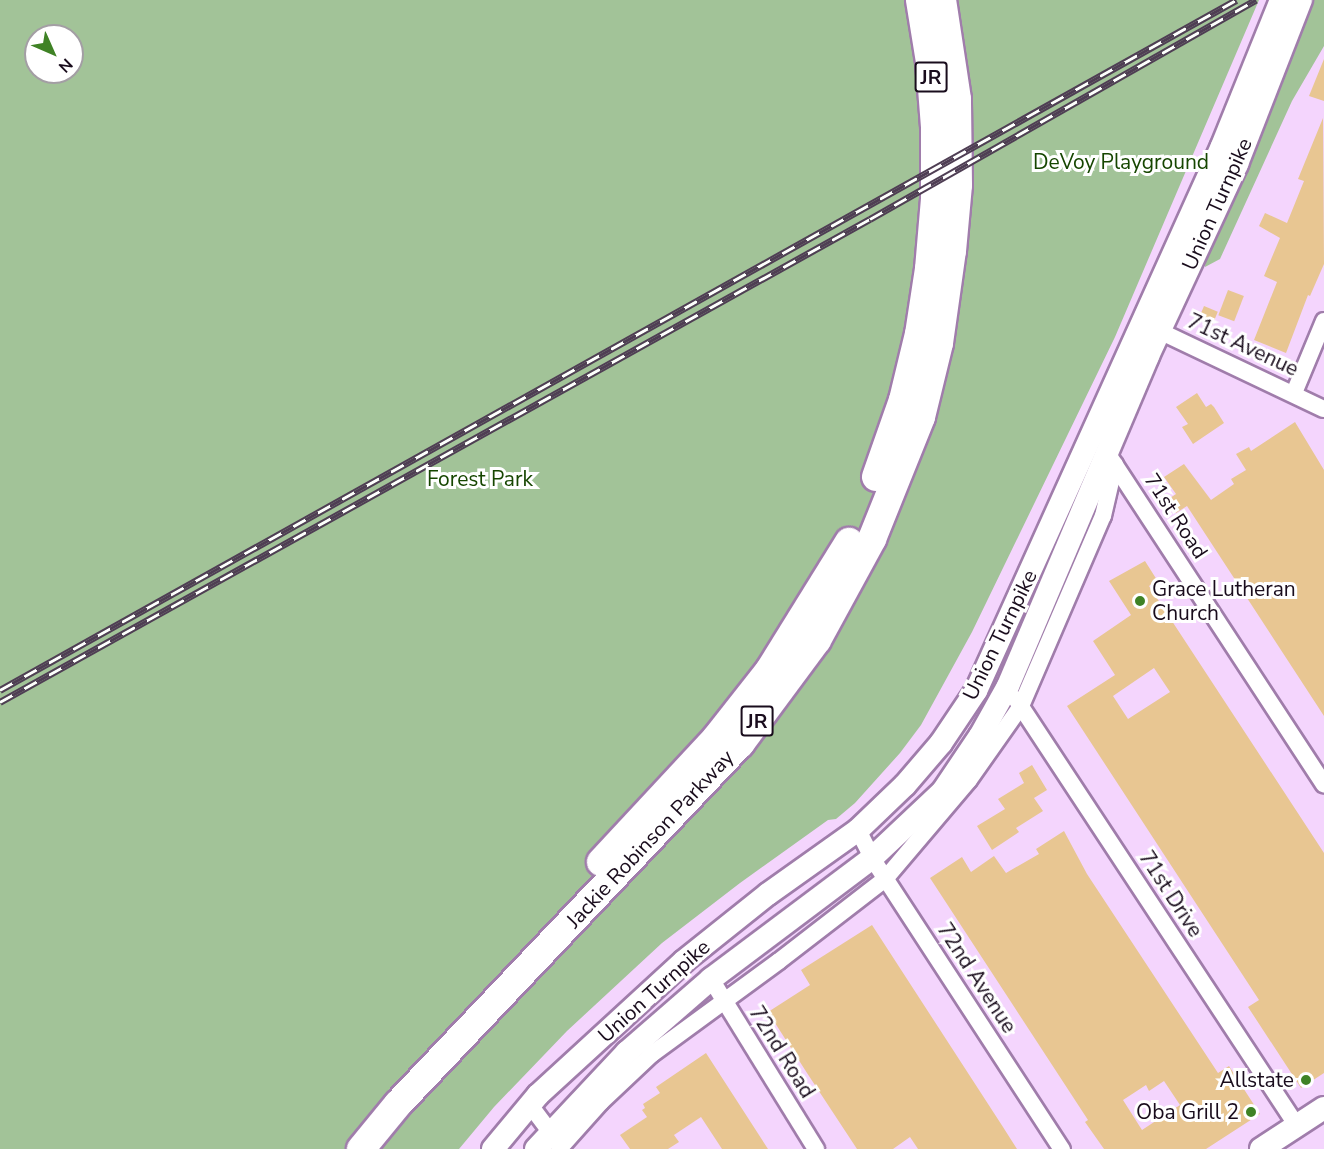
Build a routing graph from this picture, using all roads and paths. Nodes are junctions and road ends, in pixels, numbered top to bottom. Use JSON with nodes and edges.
{"nodes":[{"id":1,"x":920,"y":0,"type":"edge"},
{"id":2,"x":942,"y":0,"type":"edge"},
{"id":3,"x":1281,"y":0,"type":"edge"},
{"id":4,"x":1301,"y":0,"type":"edge"},
{"id":5,"x":1324,"y":321,"type":"edge"},
{"id":6,"x":1151,"y":327,"type":"junction"},
{"id":7,"x":1294,"y":393,"type":"junction"},
{"id":8,"x":1324,"y":409,"type":"edge"},
{"id":9,"x":1111,"y":459,"type":"junction"},
{"id":10,"x":1008,"y":686,"type":"junction"},
{"id":11,"x":1021,"y":706,"type":"junction"},
{"id":12,"x":1324,"y":785,"type":"edge"},
{"id":13,"x":858,"y":830,"type":"junction"},
{"id":14,"x":872,"y":858,"type":"junction"},
{"id":15,"x":885,"y":879,"type":"junction"},
{"id":16,"x":711,"y":979,"type":"junction"},
{"id":17,"x":724,"y":1000,"type":"junction"},
{"id":18,"x":531,"y":1105,"type":"junction"},
{"id":19,"x":1324,"y":1108,"type":"edge"},
{"id":20,"x":1297,"y":1126,"type":"junction"},
{"id":21,"x":558,"y":1144,"type":"edge"},
{"id":22,"x":338,"y":1149,"type":"edge"},
{"id":23,"x":361,"y":1149,"type":"edge"},
{"id":24,"x":493,"y":1149,"type":"edge"},
{"id":25,"x":536,"y":1149,"type":"edge"},
{"id":26,"x":816,"y":1149,"type":"edge"},
{"id":27,"x":1062,"y":1149,"type":"edge"},
{"id":28,"x":1261,"y":1149,"type":"edge"}],
"edges":[{"from":1,"to":22,"type":"highway","name":"Jackie Robinson Parkway","number":"JR"},
{"from":2,"to":23,"type":"highway","name":"Jackie Robinson Parkway","number":"JR"},
{"from":3,"to":6,"type":"main road","name":"Union Turnpike"},
{"from":4,"to":6,"type":"main road","name":"Union Turnpike"},
{"from":5,"to":7,"type":"street"},
{"from":6,"to":7,"type":"street","name":"71st Avenue"},
{"from":6,"to":9,"type":"main road","name":"Union Turnpike"},
{"from":6,"to":13,"type":"main road","name":"Union Turnpike"},
{"from":7,"to":8,"type":"street","name":"71st Avenue"},
{"from":9,"to":10,"type":"main road","name":"Union Turnpike"},
{"from":9,"to":11,"type":"street","name":"Union Turnpike"},
{"from":9,"to":12,"type":"street","name":"71st Road"},
{"from":10,"to":11,"type":"street","name":"71st Drive"},
{"from":10,"to":14,"type":"main road","name":"Union Turnpike"},
{"from":11,"to":15,"type":"street","name":"Union Turnpike"},
{"from":11,"to":20,"type":"street","name":"71st Drive"},
{"from":13,"to":14,"type":"street","name":"72nd Avenue"},
{"from":13,"to":18,"type":"main road","name":"Union Turnpike"},
{"from":14,"to":15,"type":"street","name":"72nd Avenue"},
{"from":14,"to":16,"type":"main road","name":"Union Turnpike"},
{"from":15,"to":17,"type":"street","name":"Union Turnpike"},
{"from":15,"to":27,"type":"street","name":"72nd Avenue"},
{"from":16,"to":17,"type":"street","name":"72nd Road"},
{"from":16,"to":21,"type":"main road","name":"Union Turnpike"},
{"from":17,"to":21,"type":"street","name":"Union Turnpike"},
{"from":17,"to":26,"type":"street","name":"72nd Road"},
{"from":18,"to":21,"type":"street"},
{"from":18,"to":24,"type":"main road","name":"Union Turnpike"},
{"from":19,"to":20,"type":"main road"},
{"from":20,"to":28,"type":"main road"},
{"from":21,"to":25,"type":"main road","name":"Union Turnpike"}]}
